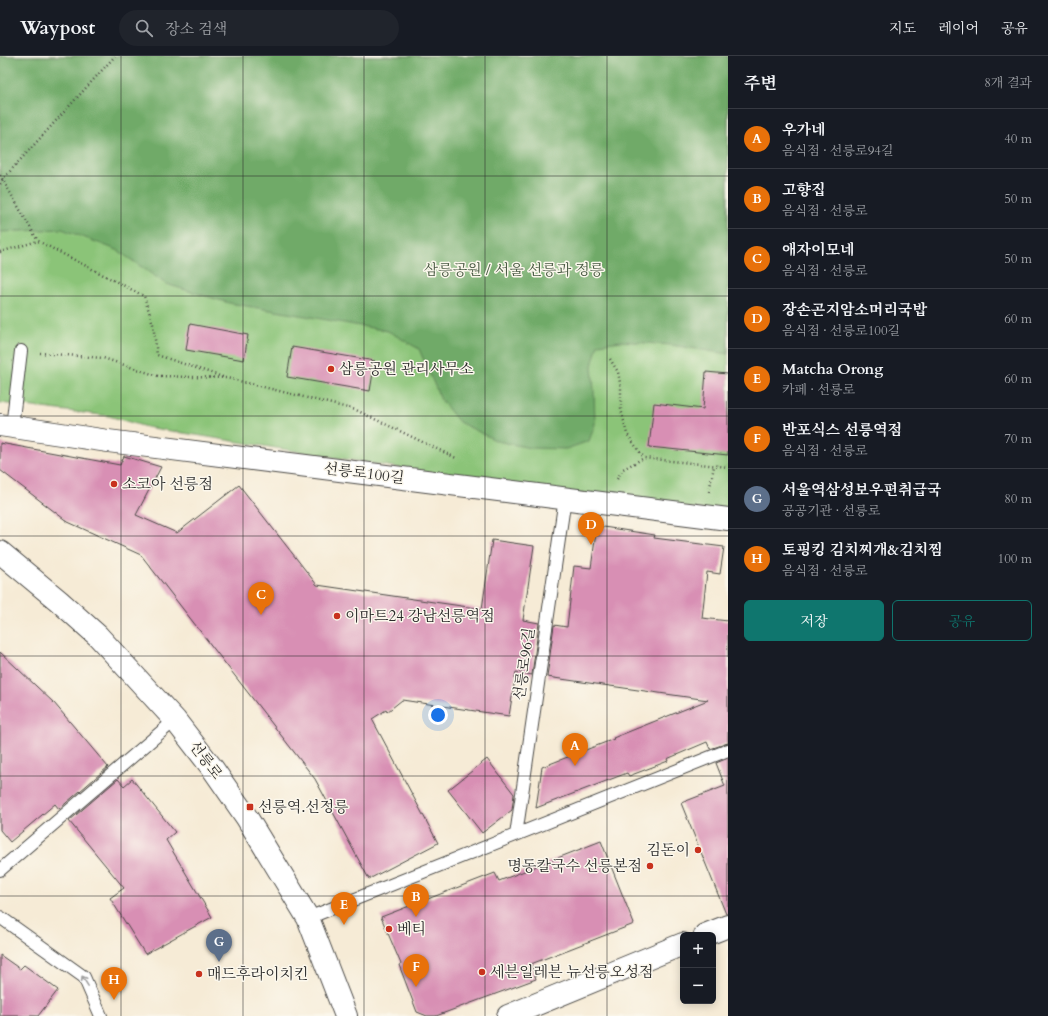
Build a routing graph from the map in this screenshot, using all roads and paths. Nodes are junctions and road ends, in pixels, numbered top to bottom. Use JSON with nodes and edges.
{"nodes":[{"id":1,"x":114,"y":56,"type":"edge"},
{"id":2,"x":0,"y":175,"type":"edge"},
{"id":3,"x":3,"y":179,"type":"junction"},
{"id":4,"x":0,"y":184,"type":"edge"},
{"id":5,"x":38,"y":241,"type":"junction"},
{"id":6,"x":0,"y":252,"type":"edge"},
{"id":7,"x":21,"y":351,"type":"joint"},
{"id":8,"x":610,"y":359,"type":"dead end"},
{"id":9,"x":227,"y":378,"type":"junction"},
{"id":10,"x":6,"y":426,"type":"edge"},
{"id":11,"x":644,"y":458,"type":"junction"},
{"id":12,"x":460,"y":460,"type":"dead end"},
{"id":13,"x":714,"y":466,"type":"junction"},
{"id":14,"x":728,"y":467,"type":"edge"},
{"id":15,"x":616,"y":480,"type":"dead end"},
{"id":16,"x":715,"y":495,"type":"dead end"},
{"id":17,"x":564,"y":498,"type":"junction"},
{"id":18,"x":728,"y":519,"type":"edge"},
{"id":19,"x":0,"y":552,"type":"edge"},
{"id":20,"x":176,"y":720,"type":"junction"},
{"id":21,"x":728,"y":750,"type":"edge"},
{"id":22,"x":516,"y":835,"type":"junction"},
{"id":23,"x":0,"y":870,"type":"edge"},
{"id":24,"x":0,"y":917,"type":"edge"},
{"id":25,"x":308,"y":918,"type":"junction"},
{"id":26,"x":728,"y":926,"type":"edge"},
{"id":27,"x":713,"y":932,"type":"edge"},
{"id":28,"x":680,"y":945,"type":"edge"},
{"id":29,"x":101,"y":1016,"type":"edge"},
{"id":30,"x":346,"y":1016,"type":"edge"},
{"id":31,"x":508,"y":1016,"type":"edge"}],
"edges":[{"from":1,"to":3,"type":"path"},
{"from":2,"to":3,"type":"path"},
{"from":3,"to":4,"type":"path"},
{"from":3,"to":5,"type":"path"},
{"from":5,"to":6,"type":"path"},
{"from":5,"to":9,"type":"path"},
{"from":7,"to":9,"type":"path"},
{"from":7,"to":10,"type":"lane"},
{"from":8,"to":11,"type":"path"},
{"from":9,"to":12,"type":"path"},
{"from":10,"to":17,"type":"street","name":"선릉로100길"},
{"from":11,"to":13,"type":"path"},
{"from":11,"to":15,"type":"path"},
{"from":13,"to":14,"type":"path"},
{"from":13,"to":16,"type":"path"},
{"from":17,"to":18,"type":"street","name":"선릉로100길"},
{"from":17,"to":22,"type":"lane","name":"선릉로96길"},
{"from":19,"to":20,"type":"street","name":"선릉로"},
{"from":20,"to":23,"type":"lane"},
{"from":20,"to":25,"type":"street","name":"선릉로"},
{"from":21,"to":22,"type":"lane"},
{"from":22,"to":25,"type":"lane"},
{"from":29,"to":24,"type":"lane","one_way":true},
{"from":25,"to":30,"type":"street","name":"선릉로"},
{"from":26,"to":27,"type":"street"},
{"from":28,"to":31,"type":"street"}]}
